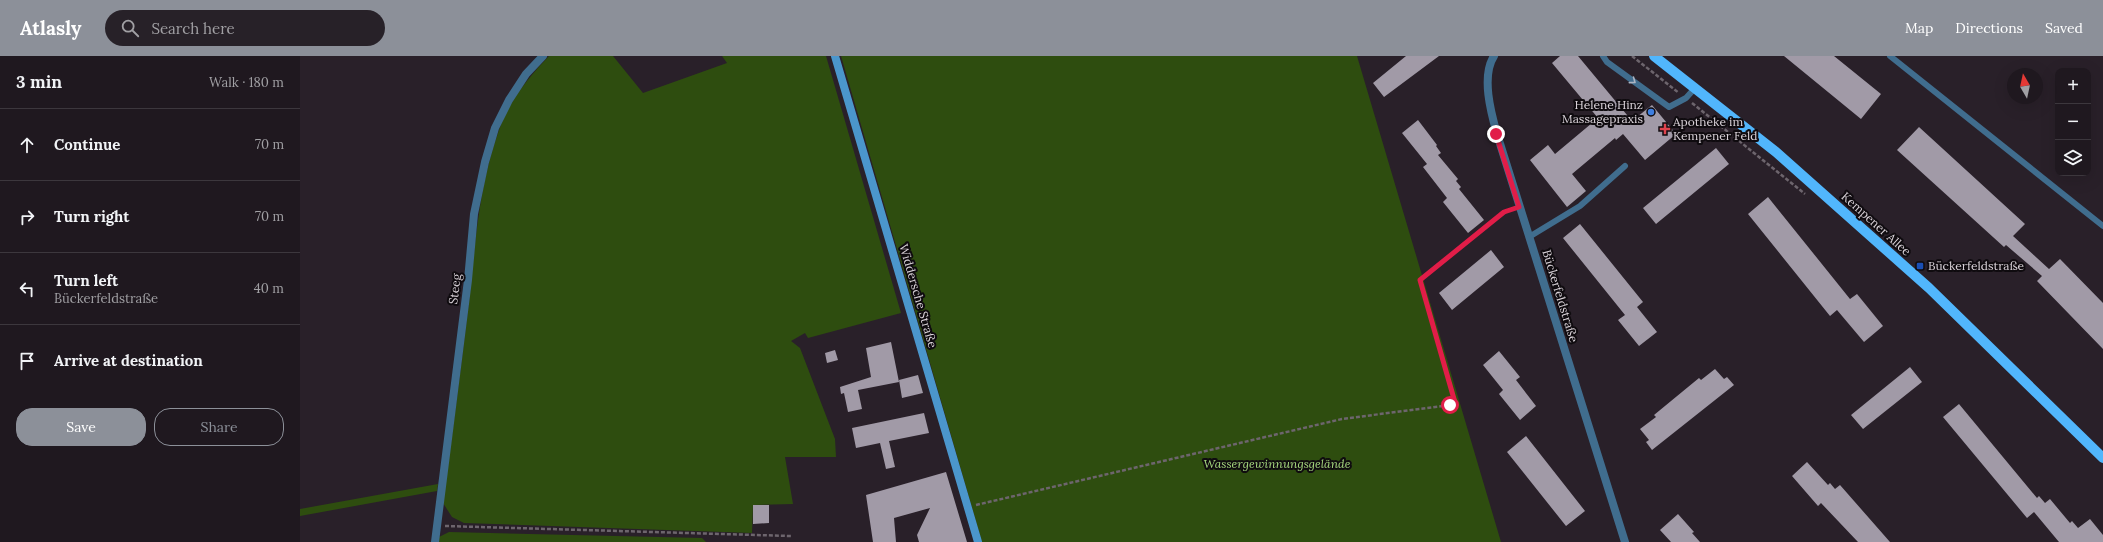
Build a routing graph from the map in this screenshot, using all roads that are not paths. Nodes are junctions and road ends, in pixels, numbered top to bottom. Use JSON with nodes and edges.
{"nodes":[{"id":1,"x":543,"y":56,"type":"edge"},
{"id":2,"x":835,"y":56,"type":"edge"},
{"id":3,"x":1494,"y":56,"type":"edge"},
{"id":4,"x":1603,"y":56,"type":"edge"},
{"id":5,"x":1654,"y":56,"type":"edge"},
{"id":6,"x":1890,"y":56,"type":"edge"},
{"id":7,"x":1696,"y":88,"type":"junction"},
{"id":8,"x":1625,"y":166,"type":"dead end"},
{"id":9,"x":2103,"y":226,"type":"edge"},
{"id":10,"x":1529,"y":237,"type":"junction"},
{"id":11,"x":2103,"y":458,"type":"edge"},
{"id":12,"x":435,"y":542,"type":"edge"},
{"id":13,"x":978,"y":542,"type":"edge"},
{"id":14,"x":1625,"y":542,"type":"edge"}],
"edges":[{"from":1,"to":12,"type":"street","name":"Steeg"},
{"from":2,"to":13,"type":"street","name":"Widdersche Straße"},
{"from":3,"to":10,"type":"street","name":"Bückerfeldstraße"},
{"from":4,"to":7,"type":"lane","one_way":true},
{"from":5,"to":7,"type":"main road","name":"Kempener Allee"},
{"from":6,"to":9,"type":"lane"},
{"from":7,"to":11,"type":"main road","name":"Kempener Allee"},
{"from":8,"to":10,"type":"lane"},
{"from":10,"to":14,"type":"street","name":"Bückerfeldstraße"}]}
